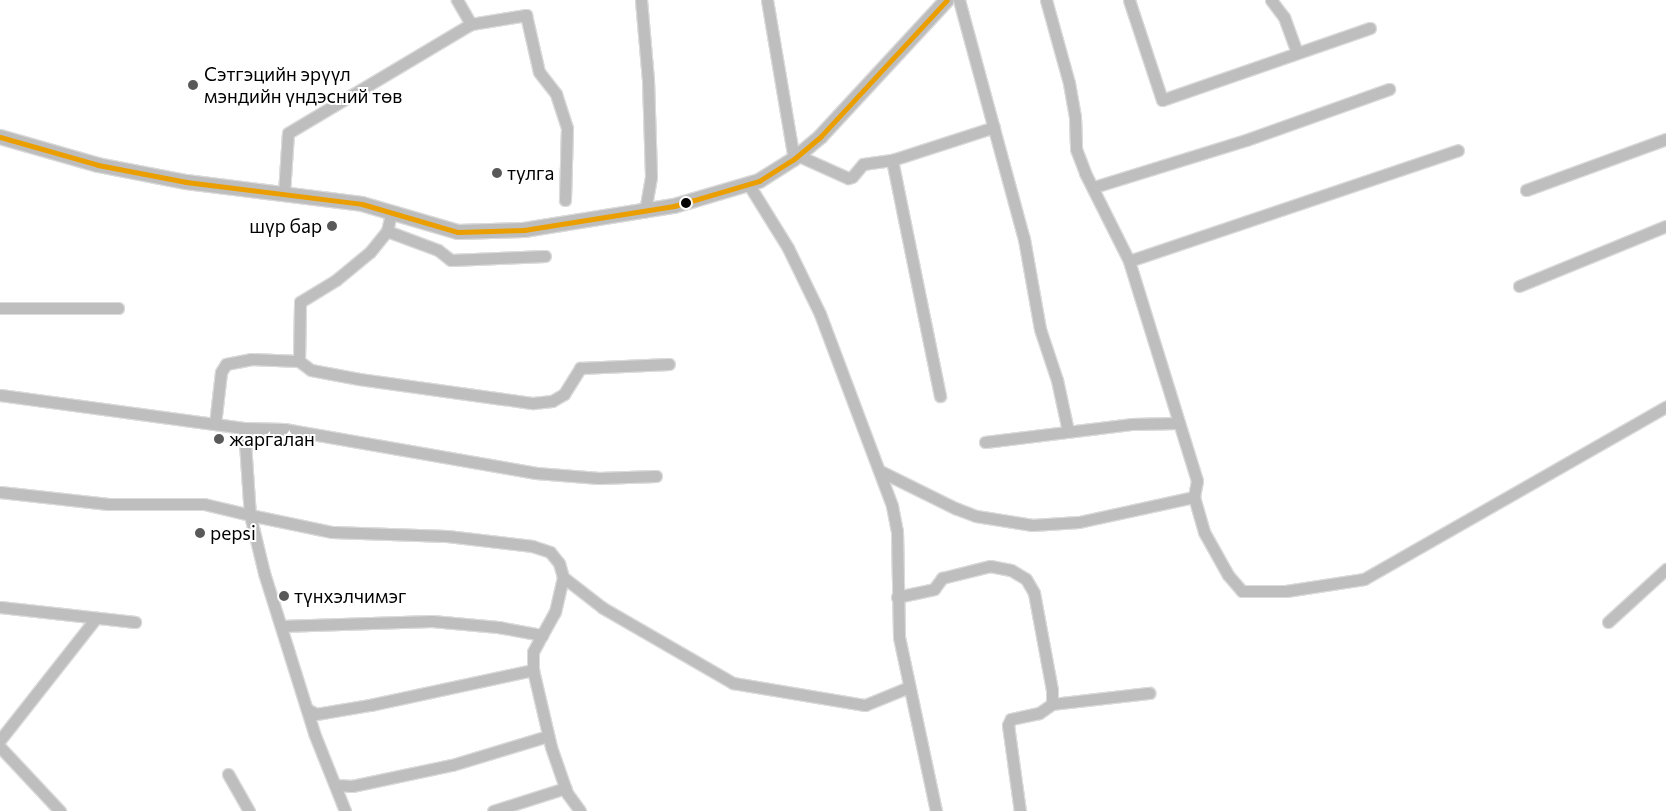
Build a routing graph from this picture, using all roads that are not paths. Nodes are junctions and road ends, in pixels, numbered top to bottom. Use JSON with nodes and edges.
{"nodes":[{"id":1,"x":457,"y":0,"type":"edge"},
{"id":2,"x":641,"y":0,"type":"edge"},
{"id":3,"x":768,"y":0,"type":"edge"},
{"id":4,"x":946,"y":0,"type":"edge"},
{"id":5,"x":959,"y":0,"type":"edge"},
{"id":6,"x":1046,"y":0,"type":"edge"},
{"id":7,"x":1129,"y":0,"type":"edge"},
{"id":8,"x":1271,"y":0,"type":"edge"},
{"id":9,"x":471,"y":24,"type":"junction"},
{"id":10,"x":1370,"y":28,"type":"dead end"},
{"id":11,"x":1297,"y":53,"type":"junction"},
{"id":12,"x":1389,"y":89,"type":"dead end"},
{"id":13,"x":994,"y":127,"type":"junction"},
{"id":14,"x":0,"y":137,"type":"edge"},
{"id":15,"x":1666,"y":138,"type":"edge"},
{"id":16,"x":1458,"y":150,"type":"dead end"},
{"id":17,"x":796,"y":158,"type":"junction"},
{"id":18,"x":892,"y":160,"type":"junction"},
{"id":19,"x":750,"y":185,"type":"junction"},
{"id":20,"x":1094,"y":187,"type":"junction"},
{"id":21,"x":1526,"y":190,"type":"dead end"},
{"id":22,"x":284,"y":193,"type":"junction"},
{"id":23,"x":565,"y":200,"type":"dead end"},
{"id":24,"x":645,"y":211,"type":"junction"},
{"id":25,"x":391,"y":213,"type":"junction"},
{"id":26,"x":1666,"y":226,"type":"edge"},
{"id":27,"x":387,"y":231,"type":"junction"},
{"id":28,"x":545,"y":256,"type":"dead end"},
{"id":29,"x":1129,"y":261,"type":"junction"},
{"id":30,"x":1519,"y":286,"type":"dead end"},
{"id":31,"x":0,"y":308,"type":"edge"},
{"id":32,"x":118,"y":308,"type":"dead end"},
{"id":33,"x":299,"y":361,"type":"junction"},
{"id":34,"x":669,"y":364,"type":"dead end"},
{"id":35,"x":0,"y":395,"type":"edge"},
{"id":36,"x":940,"y":396,"type":"dead end"},
{"id":37,"x":1666,"y":407,"type":"edge"},
{"id":38,"x":1180,"y":423,"type":"junction"},
{"id":39,"x":215,"y":424,"type":"junction"},
{"id":40,"x":244,"y":428,"type":"junction"},
{"id":41,"x":1068,"y":431,"type":"junction"},
{"id":42,"x":985,"y":442,"type":"dead end"},
{"id":43,"x":880,"y":471,"type":"junction"},
{"id":44,"x":656,"y":476,"type":"dead end"},
{"id":45,"x":0,"y":492,"type":"edge"},
{"id":46,"x":1194,"y":497,"type":"junction"},
{"id":47,"x":250,"y":515,"type":"junction"},
{"id":48,"x":1666,"y":569,"type":"edge"},
{"id":49,"x":563,"y":577,"type":"junction"},
{"id":50,"x":897,"y":597,"type":"junction"},
{"id":51,"x":0,"y":607,"type":"edge"},
{"id":52,"x":96,"y":618,"type":"junction"},
{"id":53,"x":135,"y":622,"type":"dead end"},
{"id":54,"x":1608,"y":622,"type":"dead end"},
{"id":55,"x":280,"y":626,"type":"junction"},
{"id":56,"x":542,"y":635,"type":"junction"},
{"id":57,"x":532,"y":670,"type":"junction"},
{"id":58,"x":909,"y":687,"type":"junction"},
{"id":59,"x":1149,"y":693,"type":"dead end"},
{"id":60,"x":1052,"y":704,"type":"junction"},
{"id":61,"x":307,"y":709,"type":"junction"},
{"id":62,"x":548,"y":736,"type":"junction"},
{"id":63,"x":0,"y":740,"type":"edge"},
{"id":64,"x":0,"y":747,"type":"edge"},
{"id":65,"x":228,"y":774,"type":"dead end"},
{"id":66,"x":335,"y":784,"type":"junction"},
{"id":67,"x":565,"y":788,"type":"junction"},
{"id":68,"x":60,"y":811,"type":"edge"},
{"id":69,"x":249,"y":811,"type":"edge"},
{"id":70,"x":345,"y":811,"type":"edge"},
{"id":71,"x":494,"y":811,"type":"edge"},
{"id":72,"x":580,"y":811,"type":"edge"},
{"id":73,"x":936,"y":811,"type":"edge"},
{"id":74,"x":1020,"y":811,"type":"edge"}],
"edges":[{"from":1,"to":9,"type":"street"},
{"from":2,"to":24,"type":"street"},
{"from":3,"to":17,"type":"street"},
{"from":4,"to":17,"type":"main road"},
{"from":5,"to":13,"type":"street"},
{"from":6,"to":20,"type":"street"},
{"from":7,"to":11,"type":"street"},
{"from":8,"to":11,"type":"street"},
{"from":9,"to":22,"type":"street"},
{"from":9,"to":23,"type":"street"},
{"from":10,"to":11,"type":"street"},
{"from":12,"to":20,"type":"street"},
{"from":13,"to":18,"type":"street"},
{"from":13,"to":41,"type":"street"},
{"from":14,"to":22,"type":"main road"},
{"from":15,"to":21,"type":"street"},
{"from":16,"to":29,"type":"street"},
{"from":17,"to":18,"type":"street"},
{"from":17,"to":19,"type":"main road"},
{"from":18,"to":36,"type":"street"},
{"from":19,"to":24,"type":"main road"},
{"from":19,"to":43,"type":"street"},
{"from":20,"to":29,"type":"street"},
{"from":22,"to":25,"type":"main road"},
{"from":24,"to":25,"type":"main road"},
{"from":25,"to":27,"type":"street"},
{"from":26,"to":30,"type":"street"},
{"from":27,"to":28,"type":"street"},
{"from":27,"to":33,"type":"street"},
{"from":29,"to":38,"type":"street"},
{"from":31,"to":32,"type":"street"},
{"from":33,"to":34,"type":"street"},
{"from":33,"to":39,"type":"street"},
{"from":35,"to":39,"type":"street"},
{"from":37,"to":46,"type":"street"},
{"from":38,"to":41,"type":"street"},
{"from":38,"to":46,"type":"street"},
{"from":39,"to":40,"type":"street"},
{"from":40,"to":44,"type":"street"},
{"from":40,"to":47,"type":"street"},
{"from":41,"to":42,"type":"street"},
{"from":43,"to":46,"type":"street"},
{"from":43,"to":50,"type":"street"},
{"from":45,"to":47,"type":"street"},
{"from":47,"to":49,"type":"street"},
{"from":47,"to":55,"type":"street"},
{"from":48,"to":54,"type":"street"},
{"from":49,"to":56,"type":"street"},
{"from":49,"to":58,"type":"street"},
{"from":50,"to":58,"type":"street"},
{"from":50,"to":60,"type":"street"},
{"from":51,"to":52,"type":"street"},
{"from":52,"to":53,"type":"street"},
{"from":52,"to":63,"type":"street"},
{"from":55,"to":56,"type":"street"},
{"from":55,"to":61,"type":"street"},
{"from":56,"to":57,"type":"street"},
{"from":57,"to":61,"type":"street"},
{"from":57,"to":62,"type":"street"},
{"from":58,"to":73,"type":"street"},
{"from":59,"to":60,"type":"street"},
{"from":60,"to":74,"type":"street"},
{"from":61,"to":66,"type":"street"},
{"from":62,"to":66,"type":"street"},
{"from":62,"to":67,"type":"street"},
{"from":64,"to":68,"type":"street"},
{"from":65,"to":69,"type":"street"},
{"from":66,"to":70,"type":"street"},
{"from":67,"to":71,"type":"street"},
{"from":67,"to":72,"type":"street"}]}
